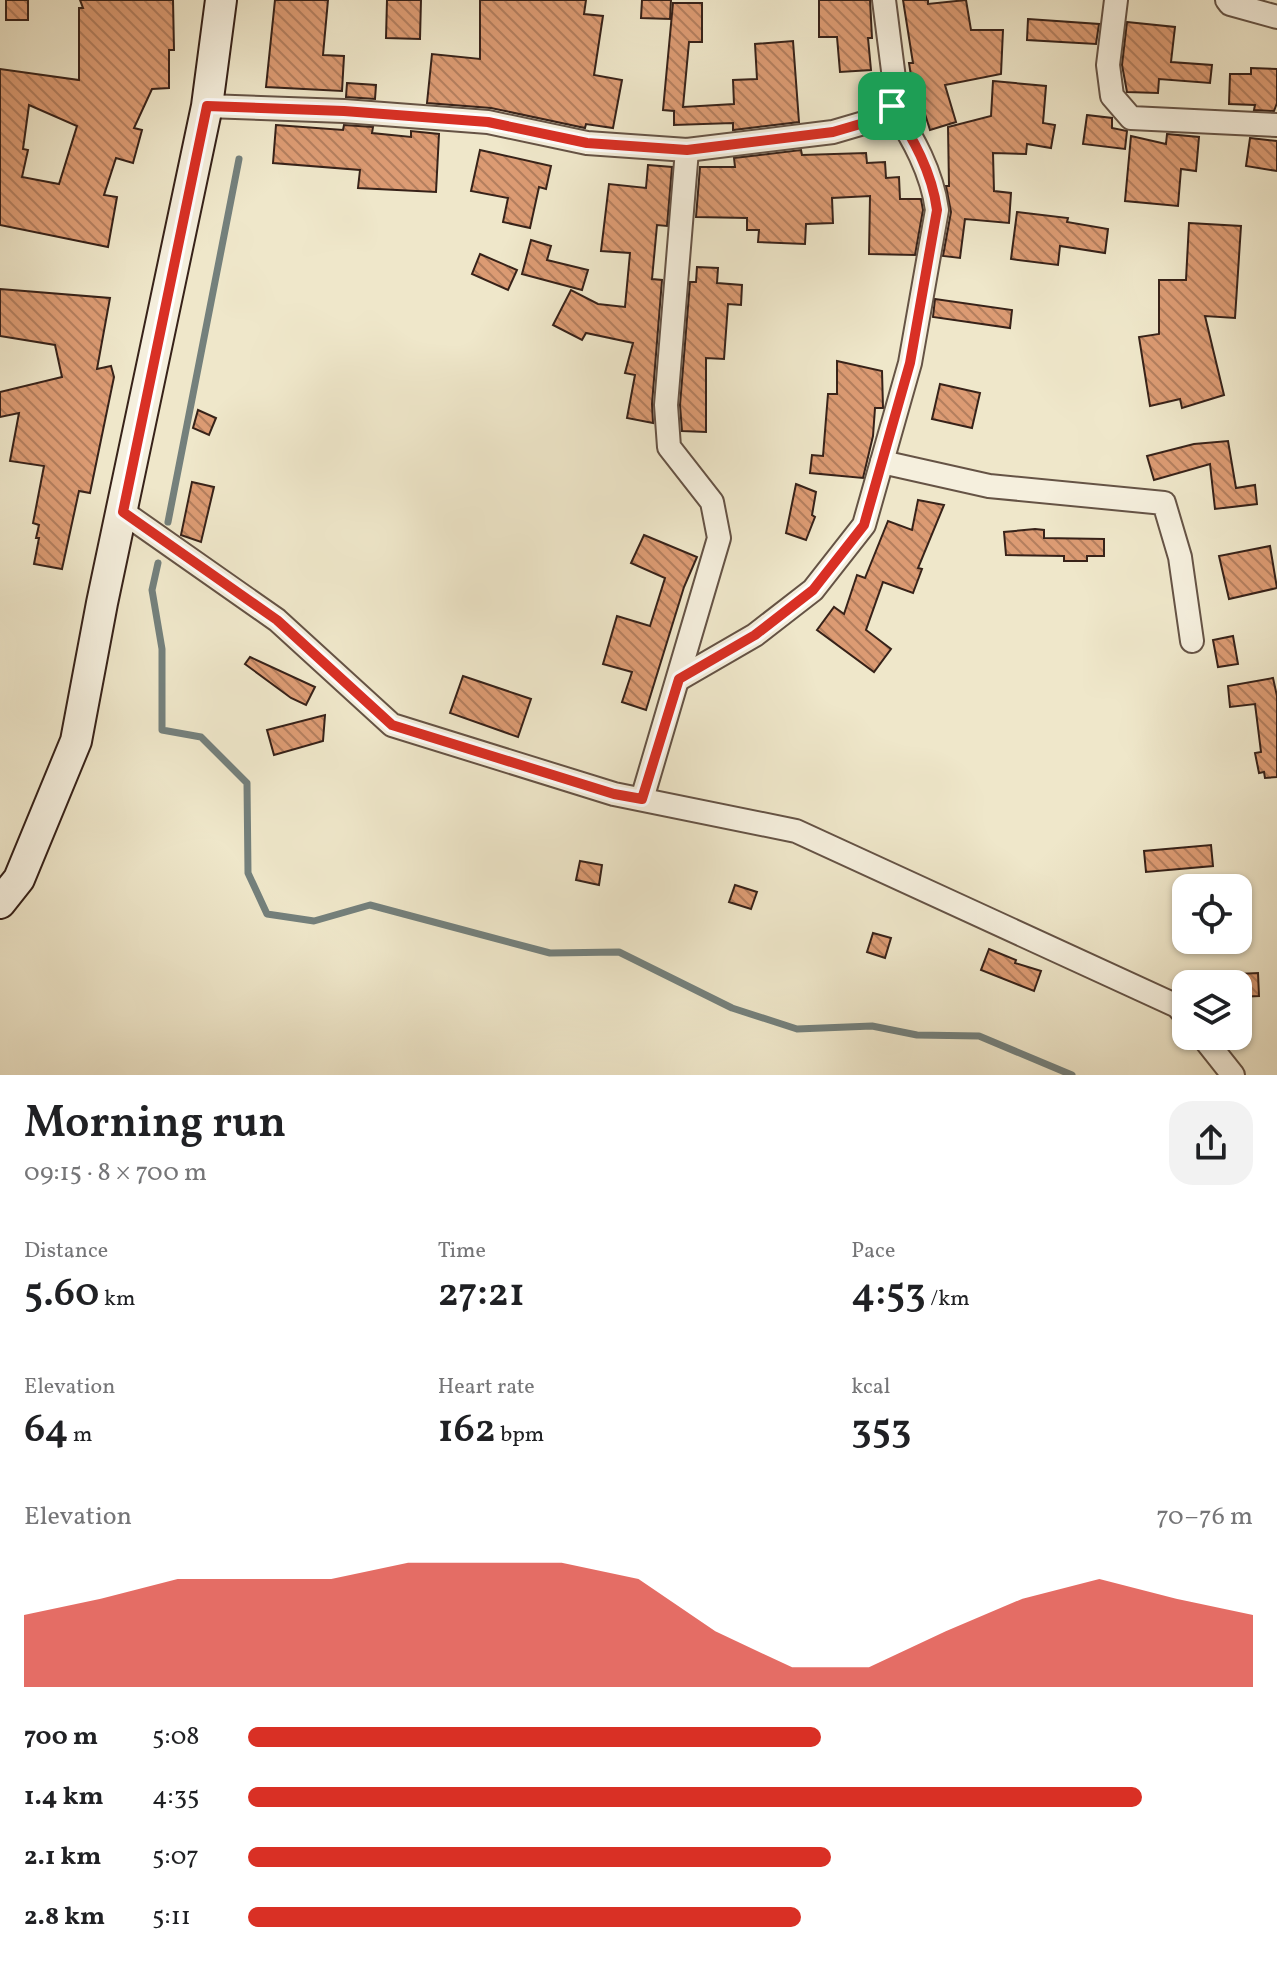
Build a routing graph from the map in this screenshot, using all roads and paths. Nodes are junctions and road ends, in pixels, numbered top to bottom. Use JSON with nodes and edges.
{"nodes":[{"id":1,"x":221,"y":0,"type":"edge"},
{"id":2,"x":884,"y":0,"type":"edge"},
{"id":3,"x":1116,"y":0,"type":"edge"},
{"id":4,"x":1227,"y":0,"type":"edge"},
{"id":5,"x":1277,"y":17,"type":"edge"},
{"id":6,"x":207,"y":106,"type":"junction"},
{"id":7,"x":892,"y":106,"type":"junction"},
{"id":8,"x":1277,"y":125,"type":"edge"},
{"id":9,"x":687,"y":150,"type":"junction"},
{"id":10,"x":882,"y":462,"type":"junction"},
{"id":11,"x":123,"y":512,"type":"junction"},
{"id":12,"x":1192,"y":641,"type":"dead end"},
{"id":13,"x":679,"y":679,"type":"junction"},
{"id":14,"x":642,"y":799,"type":"junction"},
{"id":15,"x":0,"y":903,"type":"edge"},
{"id":16,"x":1172,"y":1004,"type":"edge"},
{"id":17,"x":1213,"y":1050,"type":"edge"},
{"id":18,"x":1233,"y":1075,"type":"edge"}],
"edges":[{"from":1,"to":6,"type":"main road"},
{"from":2,"to":7,"type":"street"},
{"from":3,"to":8,"type":"street"},
{"from":4,"to":5,"type":"street"},
{"from":6,"to":9,"type":"street"},
{"from":6,"to":11,"type":"main road"},
{"from":7,"to":9,"type":"street"},
{"from":7,"to":10,"type":"street"},
{"from":9,"to":13,"type":"street"},
{"from":10,"to":12,"type":"street"},
{"from":10,"to":13,"type":"street"},
{"from":11,"to":14,"type":"street"},
{"from":11,"to":15,"type":"main road"},
{"from":13,"to":14,"type":"street"},
{"from":14,"to":16,"type":"street"},
{"from":17,"to":18,"type":"street"}]}
